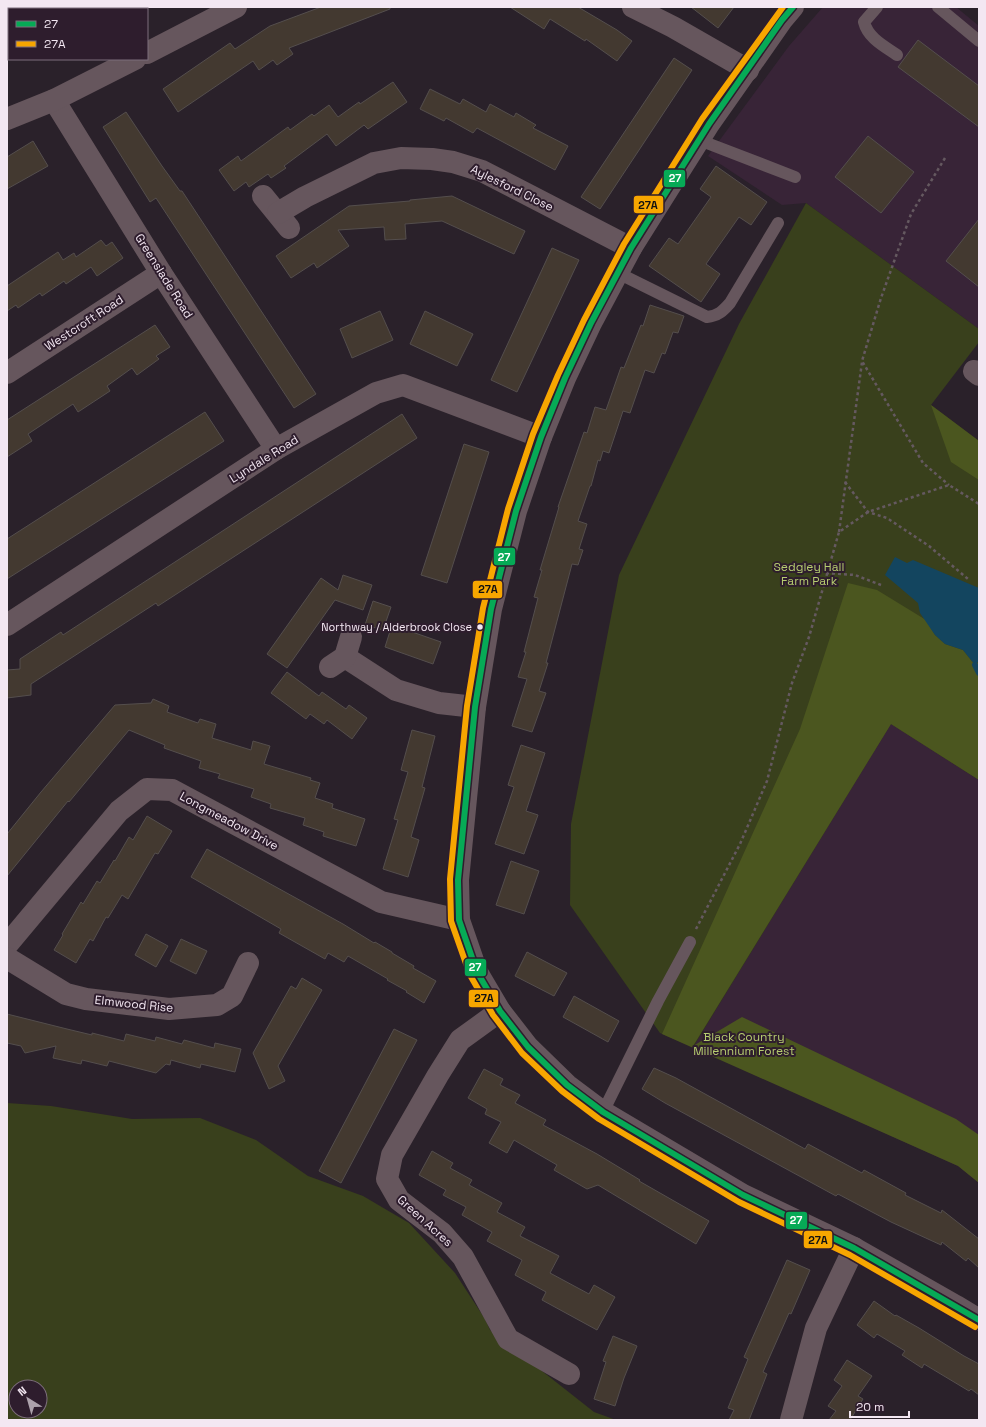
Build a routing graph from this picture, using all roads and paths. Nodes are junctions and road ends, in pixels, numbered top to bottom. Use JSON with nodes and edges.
{"nodes":[{"id":1,"x":236,"y":7,"type":"edge"},
{"id":2,"x":633,"y":7,"type":"edge"},
{"id":3,"x":793,"y":7,"type":"edge"},
{"id":4,"x":877,"y":7,"type":"edge"},
{"id":5,"x":938,"y":7,"type":"edge"},
{"id":6,"x":979,"y":41,"type":"edge"},
{"id":7,"x":148,"y":52,"type":"edge"},
{"id":8,"x":897,"y":55,"type":"dead end"},
{"id":9,"x":133,"y":60,"type":"edge"},
{"id":10,"x":748,"y":70,"type":"junction"},
{"id":11,"x":54,"y":100,"type":"junction"},
{"id":12,"x":7,"y":119,"type":"edge"},
{"id":13,"x":699,"y":140,"type":"junction"},
{"id":14,"x":946,"y":158,"type":"dead end"},
{"id":15,"x":795,"y":177,"type":"dead end"},
{"id":16,"x":263,"y":196,"type":"dead end"},
{"id":17,"x":778,"y":223,"type":"dead end"},
{"id":18,"x":631,"y":248,"type":"junction"},
{"id":19,"x":618,"y":273,"type":"junction"},
{"id":20,"x":161,"y":274,"type":"junction"},
{"id":21,"x":862,"y":361,"type":"junction"},
{"id":22,"x":7,"y":373,"type":"edge"},
{"id":23,"x":541,"y":437,"type":"junction"},
{"id":24,"x":276,"y":449,"type":"junction"},
{"id":25,"x":845,"y":482,"type":"junction"},
{"id":26,"x":949,"y":485,"type":"junction"},
{"id":27,"x":979,"y":504,"type":"edge"},
{"id":28,"x":868,"y":512,"type":"junction"},
{"id":29,"x":839,"y":532,"type":"junction"},
{"id":30,"x":826,"y":573,"type":"junction"},
{"id":31,"x":968,"y":579,"type":"dead end"},
{"id":32,"x":881,"y":585,"type":"dead end"},
{"id":33,"x":7,"y":625,"type":"edge"},
{"id":34,"x":342,"y":654,"type":"dead end"},
{"id":35,"x":476,"y":707,"type":"junction"},
{"id":36,"x":459,"y":920,"type":"junction"},
{"id":37,"x":690,"y":942,"type":"joint"},
{"id":38,"x":7,"y":945,"type":"edge"},
{"id":39,"x":7,"y":958,"type":"edge"},
{"id":40,"x":248,"y":963,"type":"dead end"},
{"id":41,"x":500,"y":1011,"type":"junction"},
{"id":42,"x":603,"y":1112,"type":"junction"},
{"id":43,"x":854,"y":1248,"type":"junction"},
{"id":44,"x":979,"y":1320,"type":"edge"},
{"id":45,"x":569,"y":1374,"type":"dead end"},
{"id":46,"x":791,"y":1420,"type":"edge"}],
"edges":[{"from":1,"to":7,"type":"street"},
{"from":2,"to":10,"type":"street"},
{"from":3,"to":10,"type":"street"},
{"from":4,"to":8,"type":"lane"},
{"from":5,"to":6,"type":"lane"},
{"from":9,"to":11,"type":"street"},
{"from":10,"to":13,"type":"street"},
{"from":11,"to":12,"type":"street"},
{"from":11,"to":20,"type":"street","name":"Greenslade Road"},
{"from":13,"to":15,"type":"lane"},
{"from":13,"to":18,"type":"street"},
{"from":14,"to":21,"type":"path"},
{"from":16,"to":18,"type":"street","name":"Aylesford Close"},
{"from":17,"to":19,"type":"lane"},
{"from":18,"to":19,"type":"street"},
{"from":19,"to":23,"type":"street"},
{"from":20,"to":22,"type":"street","name":"Westcroft Road"},
{"from":20,"to":24,"type":"street","name":"Greenslade Road"},
{"from":21,"to":25,"type":"path"},
{"from":21,"to":26,"type":"path"},
{"from":23,"to":24,"type":"street","name":"Lyndale Road"},
{"from":23,"to":35,"type":"street"},
{"from":24,"to":33,"type":"street","name":"Lyndale Road"},
{"from":25,"to":28,"type":"path"},
{"from":25,"to":29,"type":"path"},
{"from":26,"to":27,"type":"path"},
{"from":26,"to":28,"type":"path"},
{"from":28,"to":29,"type":"path"},
{"from":28,"to":31,"type":"path"},
{"from":29,"to":30,"type":"path"},
{"from":30,"to":32,"type":"path"},
{"from":30,"to":37,"type":"path"},
{"from":34,"to":35,"type":"street"},
{"from":35,"to":36,"type":"street"},
{"from":36,"to":38,"type":"street","name":"Longmeadow Drive"},
{"from":36,"to":41,"type":"street"},
{"from":37,"to":42,"type":"lane"},
{"from":39,"to":40,"type":"street","name":"Elmwood Rise"},
{"from":41,"to":42,"type":"street"},
{"from":41,"to":45,"type":"street","name":"Green Acres"},
{"from":42,"to":43,"type":"street"},
{"from":43,"to":44,"type":"street"},
{"from":43,"to":46,"type":"street"}]}
